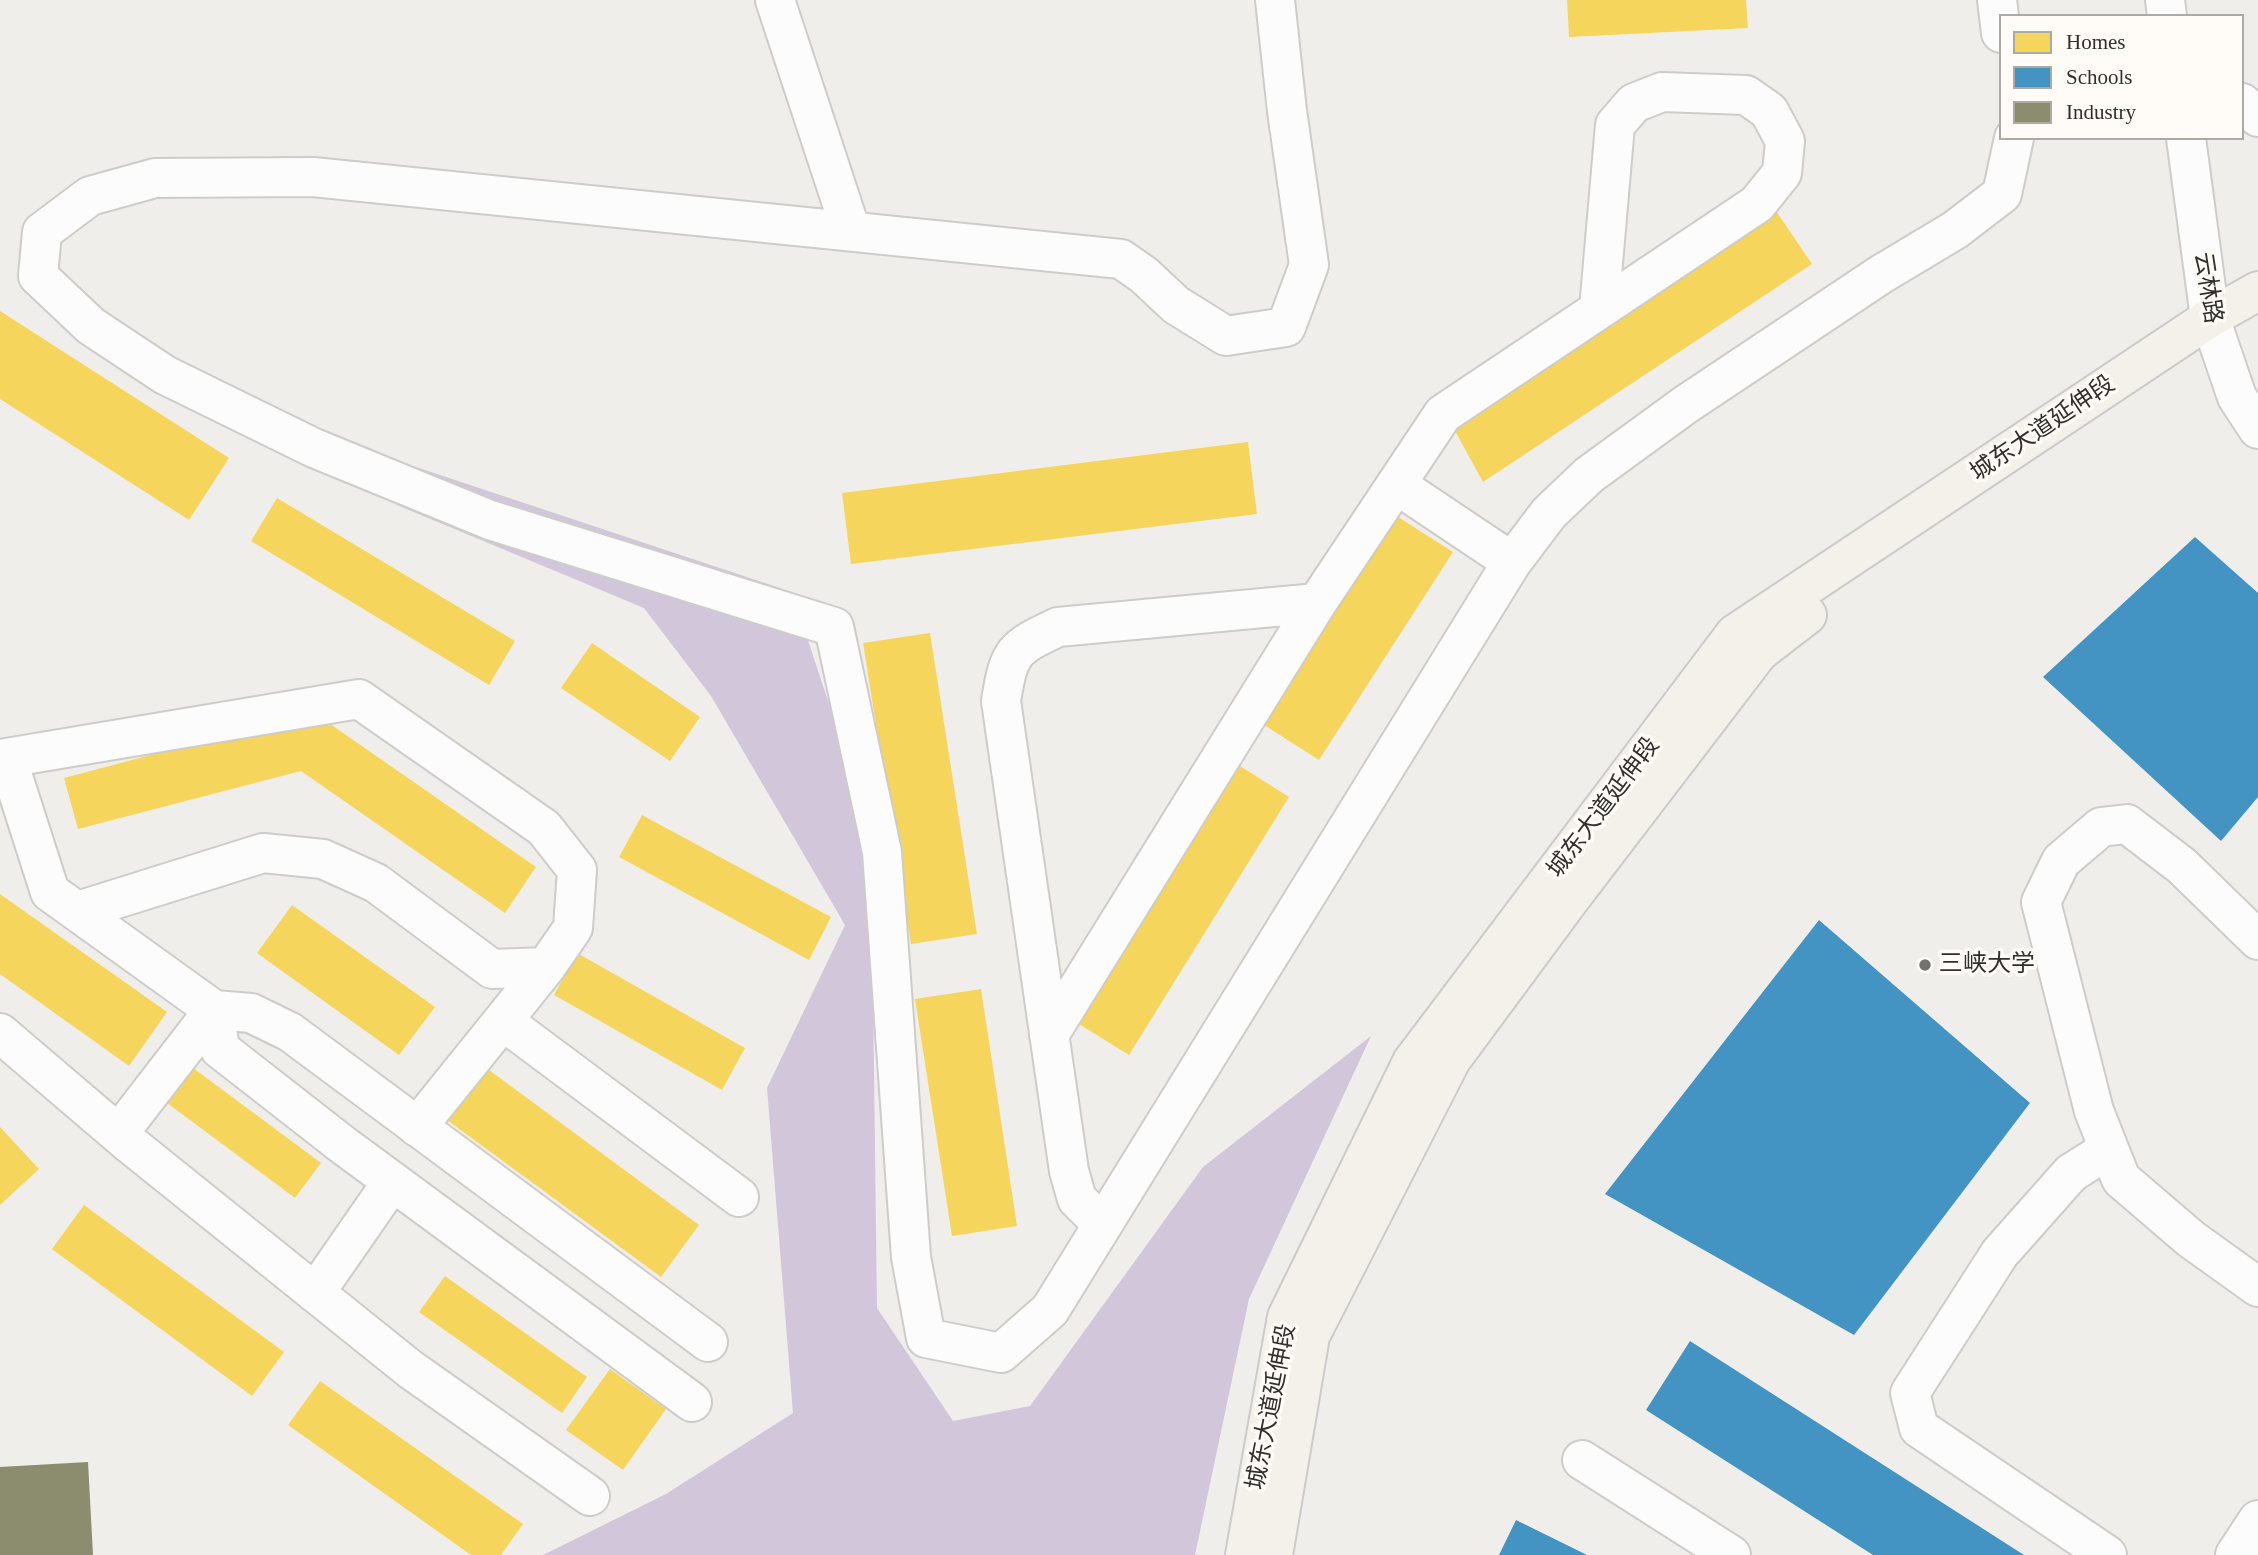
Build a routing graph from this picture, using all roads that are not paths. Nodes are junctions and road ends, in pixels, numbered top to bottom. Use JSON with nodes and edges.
{"nodes":[{"id":1,"x":775,"y":0,"type":"edge"},
{"id":2,"x":1275,"y":0,"type":"edge"},
{"id":3,"x":2244,"y":105,"type":"edge"},
{"id":4,"x":2258,"y":117,"type":"edge"},
{"id":5,"x":2014,"y":140,"type":"edge"},
{"id":6,"x":2186,"y":140,"type":"edge"},
{"id":7,"x":851,"y":231,"type":"junction"},
{"id":8,"x":2258,"y":291,"type":"edge"},
{"id":9,"x":1598,"y":309,"type":"junction"},
{"id":10,"x":2258,"y":315,"type":"edge"},
{"id":11,"x":2213,"y":328,"type":"junction"},
{"id":12,"x":2258,"y":429,"type":"edge"},
{"id":13,"x":1397,"y":485,"type":"junction"},
{"id":14,"x":1512,"y":562,"type":"junction"},
{"id":15,"x":1317,"y":603,"type":"junction"},
{"id":16,"x":4,"y":758,"type":"edge"},
{"id":17,"x":78,"y":911,"type":"junction"},
{"id":18,"x":2258,"y":940,"type":"edge"},
{"id":19,"x":546,"y":967,"type":"junction"},
{"id":20,"x":214,"y":1010,"type":"junction"},
{"id":21,"x":503,"y":1021,"type":"junction"},
{"id":22,"x":0,"y":1032,"type":"edge"},
{"id":23,"x":1049,"y":1035,"type":"junction"},
{"id":24,"x":417,"y":1127,"type":"junction"},
{"id":25,"x":119,"y":1133,"type":"junction"},
{"id":26,"x":2109,"y":1149,"type":"junction"},
{"id":27,"x":392,"y":1182,"type":"junction"},
{"id":28,"x":739,"y":1197,"type":"dead end"},
{"id":29,"x":1102,"y":1224,"type":"junction"},
{"id":30,"x":2258,"y":1287,"type":"edge"},
{"id":31,"x":315,"y":1293,"type":"junction"},
{"id":32,"x":708,"y":1342,"type":"dead end"},
{"id":33,"x":692,"y":1402,"type":"dead end"},
{"id":34,"x":1582,"y":1460,"type":"dead end"},
{"id":35,"x":590,"y":1496,"type":"dead end"},
{"id":36,"x":2258,"y":1520,"type":"edge"},
{"id":37,"x":1245,"y":1555,"type":"edge"},
{"id":38,"x":1273,"y":1555,"type":"edge"},
{"id":39,"x":1731,"y":1555,"type":"edge"},
{"id":40,"x":2107,"y":1555,"type":"edge"},
{"id":41,"x":2235,"y":1555,"type":"edge"}],
"edges":[{"from":1,"to":7,"type":"street"},
{"from":2,"to":7,"type":"street"},
{"from":3,"to":4,"type":"street"},
{"from":5,"to":14,"type":"street"},
{"from":6,"to":11,"type":"street","name":"云林路"},
{"from":7,"to":29,"type":"street"},
{"from":8,"to":11,"type":"main road","name":"城东大道延伸段"},
{"from":9,"to":9,"type":"street"},
{"from":9,"to":13,"type":"street"},
{"from":10,"to":11,"type":"main road","name":"城东大道延伸段"},
{"from":11,"to":12,"type":"street","name":"云林路"},
{"from":11,"to":37,"type":"main road","name":"城东大道延伸段"},
{"from":11,"to":38,"type":"main road","name":"城东大道延伸段"},
{"from":13,"to":14,"type":"street"},
{"from":13,"to":15,"type":"street"},
{"from":14,"to":29,"type":"street"},
{"from":15,"to":23,"type":"street"},
{"from":15,"to":23,"type":"street"},
{"from":16,"to":17,"type":"street"},
{"from":16,"to":19,"type":"street"},
{"from":17,"to":19,"type":"street"},
{"from":17,"to":20,"type":"street"},
{"from":18,"to":26,"type":"street"},
{"from":19,"to":21,"type":"street"},
{"from":20,"to":24,"type":"street"},
{"from":20,"to":25,"type":"street"},
{"from":20,"to":27,"type":"street"},
{"from":21,"to":24,"type":"street"},
{"from":21,"to":28,"type":"street"},
{"from":22,"to":25,"type":"street"},
{"from":23,"to":29,"type":"street"},
{"from":24,"to":32,"type":"street"},
{"from":25,"to":31,"type":"street"},
{"from":26,"to":30,"type":"street"},
{"from":26,"to":40,"type":"street"},
{"from":27,"to":31,"type":"street"},
{"from":27,"to":33,"type":"street"},
{"from":31,"to":35,"type":"street"},
{"from":34,"to":39,"type":"street"},
{"from":36,"to":41,"type":"street"}]}
